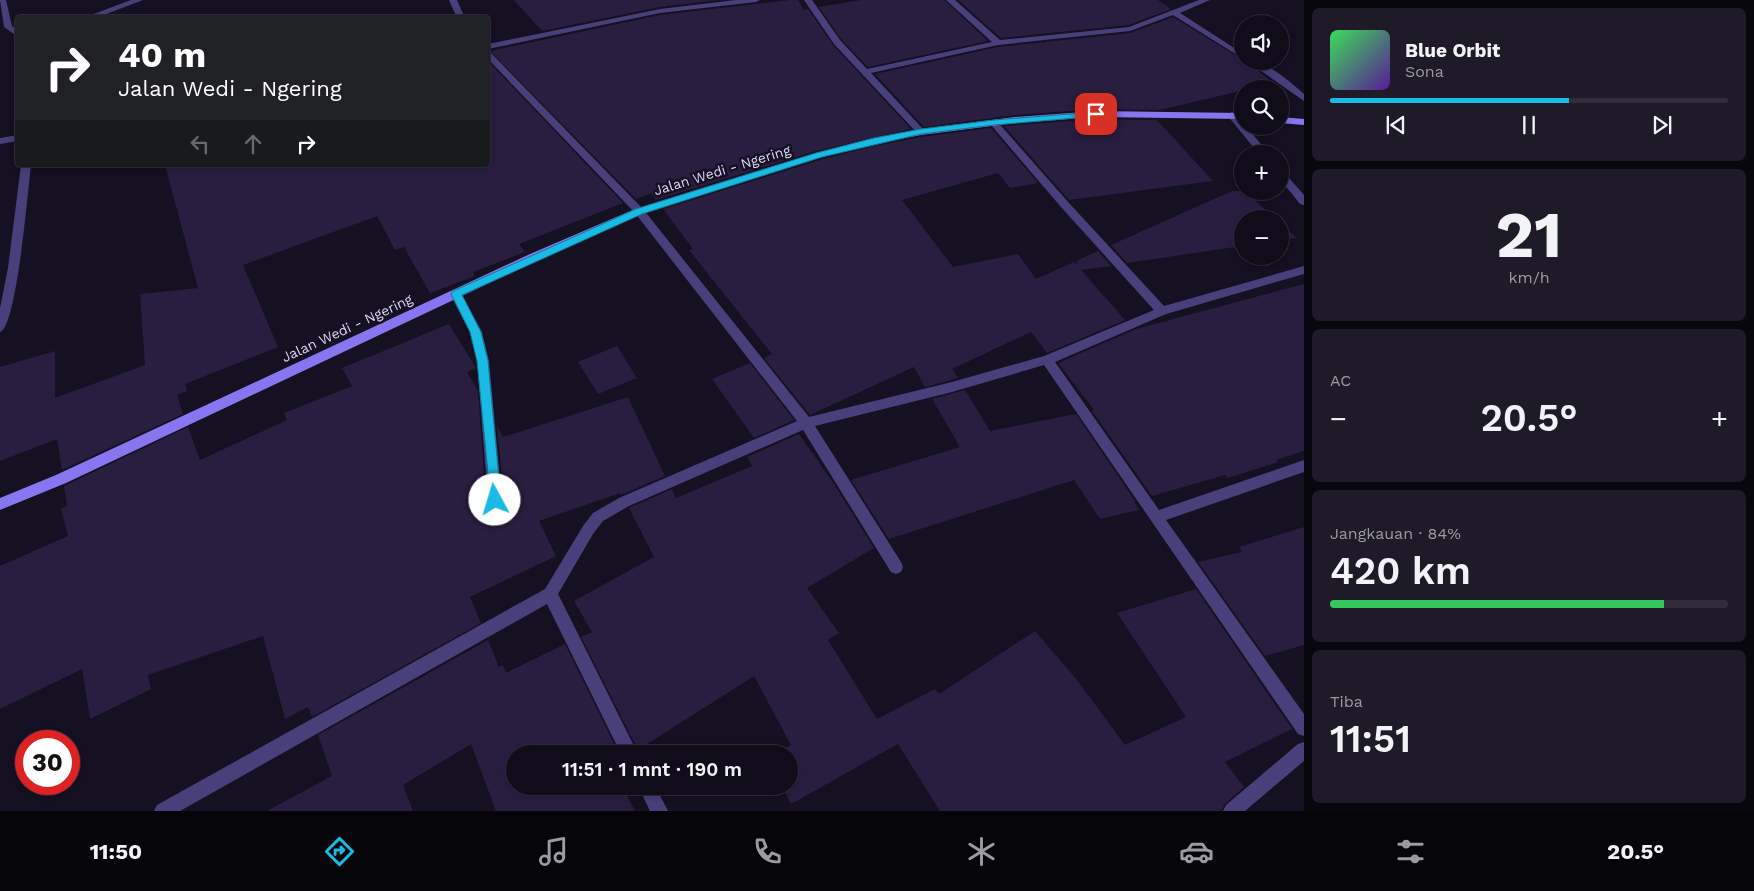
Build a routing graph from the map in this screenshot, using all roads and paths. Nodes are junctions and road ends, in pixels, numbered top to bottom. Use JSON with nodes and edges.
{"nodes":[{"id":1,"x":2,"y":0,"type":"edge"},
{"id":2,"x":139,"y":0,"type":"edge"},
{"id":3,"x":453,"y":0,"type":"edge"},
{"id":4,"x":756,"y":0,"type":"edge"},
{"id":5,"x":808,"y":0,"type":"edge"},
{"id":6,"x":950,"y":0,"type":"edge"},
{"id":7,"x":1178,"y":0,"type":"edge"},
{"id":8,"x":1206,"y":0,"type":"edge"},
{"id":9,"x":1191,"y":6,"type":"junction"},
{"id":10,"x":1174,"y":12,"type":"junction"},
{"id":11,"x":96,"y":15,"type":"edge"},
{"id":12,"x":460,"y":15,"type":"edge"},
{"id":13,"x":15,"y":33,"type":"edge"},
{"id":14,"x":998,"y":43,"type":"junction"},
{"id":15,"x":490,"y":47,"type":"edge"},
{"id":16,"x":1234,"y":51,"type":"edge"},
{"id":17,"x":490,"y":57,"type":"edge"},
{"id":18,"x":1265,"y":70,"type":"edge"},
{"id":19,"x":864,"y":72,"type":"junction"},
{"id":20,"x":1304,"y":98,"type":"edge"},
{"id":21,"x":1234,"y":116,"type":"edge"},
{"id":22,"x":1289,"y":121,"type":"edge"},
{"id":23,"x":994,"y":122,"type":"junction"},
{"id":24,"x":1304,"y":122,"type":"edge"},
{"id":25,"x":921,"y":132,"type":"junction"},
{"id":26,"x":15,"y":138,"type":"edge"},
{"id":27,"x":0,"y":141,"type":"edge"},
{"id":28,"x":26,"y":167,"type":"edge"},
{"id":29,"x":1289,"y":184,"type":"edge"},
{"id":30,"x":1304,"y":202,"type":"edge"},
{"id":31,"x":639,"y":211,"type":"junction"},
{"id":32,"x":1304,"y":270,"type":"edge"},
{"id":33,"x":456,"y":294,"type":"junction"},
{"id":34,"x":1162,"y":311,"type":"junction"},
{"id":35,"x":0,"y":328,"type":"edge"},
{"id":36,"x":1047,"y":360,"type":"junction"},
{"id":37,"x":806,"y":423,"type":"junction"},
{"id":38,"x":1304,"y":466,"type":"edge"},
{"id":39,"x":495,"y":500,"type":"dead end"},
{"id":40,"x":0,"y":504,"type":"edge"},
{"id":41,"x":1156,"y":518,"type":"junction"},
{"id":42,"x":896,"y":567,"type":"dead end"},
{"id":43,"x":550,"y":594,"type":"junction"},
{"id":44,"x":1304,"y":728,"type":"edge"},
{"id":45,"x":626,"y":745,"type":"edge"},
{"id":46,"x":1304,"y":750,"type":"edge"},
{"id":47,"x":650,"y":795,"type":"edge"},
{"id":48,"x":163,"y":811,"type":"edge"},
{"id":49,"x":658,"y":811,"type":"edge"},
{"id":50,"x":1232,"y":811,"type":"edge"}],
"edges":[{"from":1,"to":13,"type":"street"},
{"from":2,"to":11,"type":"street"},
{"from":3,"to":12,"type":"street"},
{"from":4,"to":15,"type":"street"},
{"from":5,"to":19,"type":"street"},
{"from":6,"to":14,"type":"street"},
{"from":7,"to":9,"type":"street"},
{"from":8,"to":9,"type":"street"},
{"from":9,"to":10,"type":"street"},
{"from":10,"to":14,"type":"street"},
{"from":10,"to":16,"type":"street"},
{"from":14,"to":19,"type":"street"},
{"from":17,"to":31,"type":"street"},
{"from":18,"to":20,"type":"street"},
{"from":19,"to":25,"type":"street"},
{"from":21,"to":23,"type":"main road","name":"Jalan Wedi - Ngering"},
{"from":22,"to":24,"type":"main road"},
{"from":23,"to":25,"type":"main road","name":"Jalan Wedi - Ngering"},
{"from":23,"to":34,"type":"street"},
{"from":25,"to":31,"type":"main road","name":"Jalan Wedi - Ngering"},
{"from":26,"to":27,"type":"street"},
{"from":28,"to":35,"type":"street"},
{"from":29,"to":30,"type":"street"},
{"from":31,"to":33,"type":"main road","name":"Jalan Wedi - Ngering"},
{"from":31,"to":37,"type":"street"},
{"from":32,"to":34,"type":"street"},
{"from":33,"to":39,"type":"street"},
{"from":33,"to":40,"type":"main road","name":"Jalan Wedi - Ngering"},
{"from":34,"to":36,"type":"street"},
{"from":36,"to":37,"type":"street"},
{"from":36,"to":41,"type":"street"},
{"from":37,"to":42,"type":"street"},
{"from":37,"to":43,"type":"street"},
{"from":38,"to":41,"type":"street"},
{"from":41,"to":44,"type":"street"},
{"from":43,"to":45,"type":"street"},
{"from":43,"to":48,"type":"street"},
{"from":46,"to":50,"type":"street"},
{"from":47,"to":49,"type":"street"}]}
